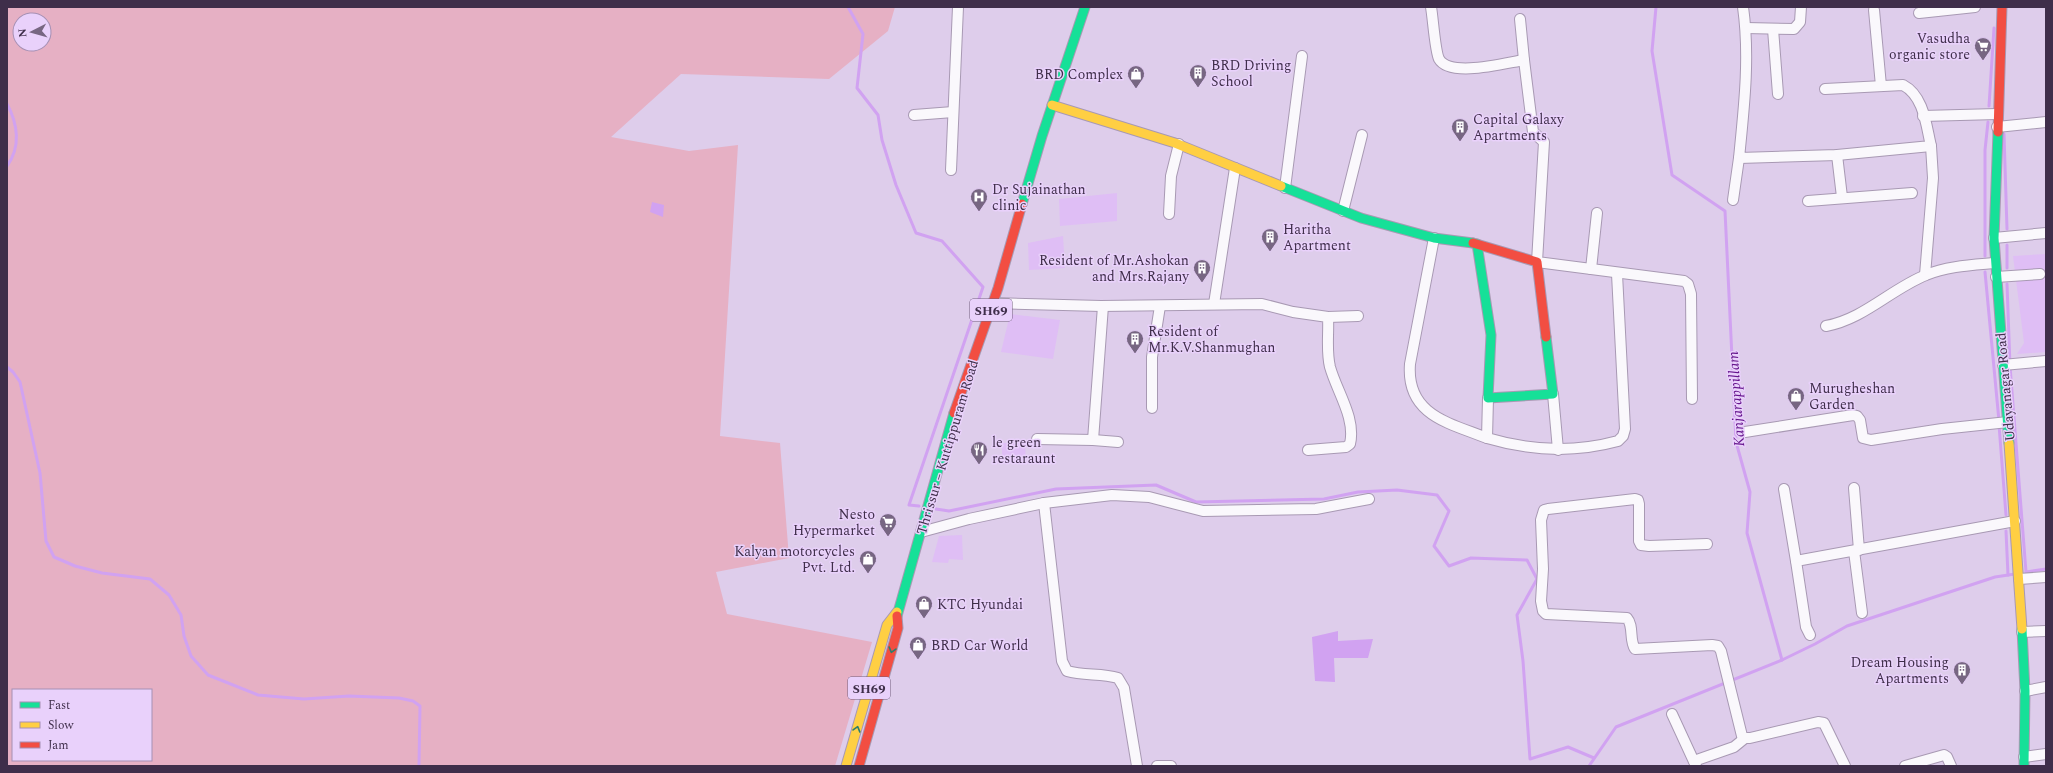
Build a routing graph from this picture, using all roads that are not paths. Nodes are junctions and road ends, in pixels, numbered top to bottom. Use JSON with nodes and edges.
{"nodes":[{"id":1,"x":958,"y":7,"type":"edge"},
{"id":2,"x":1085,"y":7,"type":"edge"},
{"id":3,"x":1431,"y":7,"type":"edge"},
{"id":4,"x":1743,"y":7,"type":"edge"},
{"id":5,"x":1801,"y":7,"type":"edge"},
{"id":6,"x":1975,"y":7,"type":"edge"},
{"id":7,"x":2002,"y":7,"type":"edge"},
{"id":8,"x":1874,"y":10,"type":"dead end"},
{"id":9,"x":1919,"y":13,"type":"dead end"},
{"id":10,"x":1520,"y":18,"type":"dead end"},
{"id":11,"x":1746,"y":28,"type":"junction"},
{"id":12,"x":1773,"y":29,"type":"junction"},
{"id":13,"x":1302,"y":56,"type":"dead end"},
{"id":14,"x":1524,"y":60,"type":"junction"},
{"id":15,"x":1881,"y":86,"type":"junction"},
{"id":16,"x":1825,"y":90,"type":"dead end"},
{"id":17,"x":1778,"y":94,"type":"dead end"},
{"id":18,"x":1052,"y":105,"type":"junction"},
{"id":19,"x":953,"y":112,"type":"junction"},
{"id":20,"x":1997,"y":114,"type":"junction"},
{"id":21,"x":914,"y":115,"type":"dead end"},
{"id":22,"x":1923,"y":116,"type":"junction"},
{"id":23,"x":2046,"y":122,"type":"edge"},
{"id":24,"x":1996,"y":127,"type":"junction"},
{"id":25,"x":1362,"y":135,"type":"dead end"},
{"id":26,"x":1179,"y":144,"type":"junction"},
{"id":27,"x":1931,"y":146,"type":"junction"},
{"id":28,"x":1837,"y":155,"type":"junction"},
{"id":29,"x":1739,"y":158,"type":"junction"},
{"id":30,"x":1235,"y":168,"type":"junction"},
{"id":31,"x":952,"y":170,"type":"dead end"},
{"id":32,"x":1285,"y":188,"type":"junction"},
{"id":33,"x":1912,"y":193,"type":"dead end"},
{"id":34,"x":1842,"y":197,"type":"junction"},
{"id":35,"x":1733,"y":200,"type":"dead end"},
{"id":36,"x":1808,"y":201,"type":"dead end"},
{"id":37,"x":1343,"y":211,"type":"junction"},
{"id":38,"x":1597,"y":213,"type":"dead end"},
{"id":39,"x":1169,"y":214,"type":"dead end"},
{"id":40,"x":2046,"y":233,"type":"edge"},
{"id":41,"x":1434,"y":238,"type":"junction"},
{"id":42,"x":1994,"y":238,"type":"junction"},
{"id":43,"x":1477,"y":244,"type":"junction"},
{"id":44,"x":1537,"y":262,"type":"junction"},
{"id":45,"x":1995,"y":263,"type":"junction"},
{"id":46,"x":1591,"y":269,"type":"junction"},
{"id":47,"x":1617,"y":274,"type":"junction"},
{"id":48,"x":2040,"y":274,"type":"dead end"},
{"id":49,"x":1925,"y":275,"type":"junction"},
{"id":50,"x":1996,"y":277,"type":"junction"},
{"id":51,"x":993,"y":303,"type":"junction"},
{"id":52,"x":1214,"y":304,"type":"junction"},
{"id":53,"x":1103,"y":306,"type":"junction"},
{"id":54,"x":1160,"y":306,"type":"junction"},
{"id":55,"x":1358,"y":316,"type":"dead end"},
{"id":56,"x":1328,"y":317,"type":"junction"},
{"id":57,"x":1826,"y":326,"type":"dead end"},
{"id":58,"x":2046,"y":361,"type":"edge"},
{"id":59,"x":2009,"y":365,"type":"junction"},
{"id":60,"x":1553,"y":394,"type":"junction"},
{"id":61,"x":1488,"y":398,"type":"junction"},
{"id":62,"x":1692,"y":399,"type":"dead end"},
{"id":63,"x":1152,"y":408,"type":"dead end"},
{"id":64,"x":2008,"y":422,"type":"junction"},
{"id":65,"x":1745,"y":432,"type":"dead end"},
{"id":66,"x":1487,"y":438,"type":"junction"},
{"id":67,"x":1037,"y":439,"type":"dead end"},
{"id":68,"x":1093,"y":440,"type":"junction"},
{"id":69,"x":1118,"y":442,"type":"dead end"},
{"id":70,"x":1308,"y":450,"type":"dead end"},
{"id":71,"x":1558,"y":450,"type":"junction"},
{"id":72,"x":1854,"y":488,"type":"dead end"},
{"id":73,"x":1784,"y":489,"type":"dead end"},
{"id":74,"x":1369,"y":499,"type":"dead end"},
{"id":75,"x":1044,"y":503,"type":"junction"},
{"id":76,"x":2015,"y":521,"type":"junction"},
{"id":77,"x":921,"y":532,"type":"junction"},
{"id":78,"x":1707,"y":544,"type":"dead end"},
{"id":79,"x":1856,"y":551,"type":"junction"},
{"id":80,"x":1796,"y":561,"type":"junction"},
{"id":81,"x":2019,"y":575,"type":"junction"},
{"id":82,"x":2046,"y":577,"type":"edge"},
{"id":83,"x":897,"y":612,"type":"junction"},
{"id":84,"x":1862,"y":612,"type":"dead end"},
{"id":85,"x":2046,"y":631,"type":"edge"},
{"id":86,"x":2022,"y":632,"type":"junction"},
{"id":87,"x":1810,"y":635,"type":"dead end"},
{"id":88,"x":2046,"y":688,"type":"edge"},
{"id":89,"x":2025,"y":691,"type":"junction"},
{"id":90,"x":1672,"y":714,"type":"dead end"},
{"id":91,"x":1745,"y":738,"type":"junction"},
{"id":92,"x":2046,"y":754,"type":"edge"},
{"id":93,"x":2024,"y":761,"type":"edge"},
{"id":94,"x":1695,"y":763,"type":"edge"},
{"id":95,"x":846,"y":766,"type":"edge"},
{"id":96,"x":859,"y":766,"type":"edge"},
{"id":97,"x":1138,"y":766,"type":"edge"},
{"id":98,"x":1157,"y":766,"type":"edge"},
{"id":99,"x":1171,"y":766,"type":"edge"},
{"id":100,"x":1845,"y":766,"type":"edge"},
{"id":101,"x":1905,"y":766,"type":"edge"},
{"id":102,"x":1951,"y":766,"type":"edge"}],
"edges":[{"from":1,"to":19,"type":"street"},
{"from":2,"to":18,"type":"street","name":"Thrissur – Kuttippuram Road","number":"SH69"},
{"from":3,"to":14,"type":"street"},
{"from":4,"to":11,"type":"street"},
{"from":5,"to":12,"type":"street"},
{"from":6,"to":9,"type":"street"},
{"from":7,"to":20,"type":"street","name":"Udayanagar Road"},
{"from":8,"to":15,"type":"street"},
{"from":10,"to":14,"type":"street"},
{"from":11,"to":12,"type":"street"},
{"from":11,"to":29,"type":"street"},
{"from":12,"to":17,"type":"street"},
{"from":13,"to":32,"type":"street"},
{"from":14,"to":44,"type":"street"},
{"from":15,"to":16,"type":"street"},
{"from":15,"to":22,"type":"street"},
{"from":18,"to":26,"type":"street"},
{"from":18,"to":51,"type":"street","name":"Thrissur – Kuttippuram Road","number":"SH69"},
{"from":19,"to":21,"type":"street"},
{"from":19,"to":31,"type":"street"},
{"from":20,"to":22,"type":"street"},
{"from":20,"to":24,"type":"street","name":"Udayanagar Road"},
{"from":22,"to":27,"type":"street"},
{"from":23,"to":24,"type":"street"},
{"from":24,"to":42,"type":"street","name":"Udayanagar Road"},
{"from":25,"to":37,"type":"street"},
{"from":26,"to":30,"type":"street"},
{"from":26,"to":39,"type":"street"},
{"from":27,"to":28,"type":"street"},
{"from":27,"to":49,"type":"street"},
{"from":28,"to":29,"type":"street"},
{"from":28,"to":34,"type":"street"},
{"from":29,"to":35,"type":"street"},
{"from":30,"to":32,"type":"street"},
{"from":30,"to":52,"type":"street"},
{"from":32,"to":37,"type":"street"},
{"from":33,"to":34,"type":"street"},
{"from":34,"to":36,"type":"street"},
{"from":37,"to":41,"type":"street"},
{"from":38,"to":46,"type":"street"},
{"from":40,"to":42,"type":"street"},
{"from":41,"to":43,"type":"street"},
{"from":41,"to":66,"type":"street"},
{"from":42,"to":45,"type":"street","name":"Udayanagar Road"},
{"from":43,"to":44,"type":"street"},
{"from":43,"to":61,"type":"street"},
{"from":44,"to":46,"type":"street"},
{"from":44,"to":60,"type":"street"},
{"from":45,"to":49,"type":"street"},
{"from":45,"to":50,"type":"street","name":"Udayanagar Road"},
{"from":46,"to":47,"type":"street"},
{"from":47,"to":62,"type":"street"},
{"from":47,"to":71,"type":"street"},
{"from":48,"to":50,"type":"street"},
{"from":49,"to":57,"type":"street"},
{"from":50,"to":59,"type":"street","name":"Udayanagar Road"},
{"from":51,"to":53,"type":"street"},
{"from":51,"to":77,"type":"street","name":"Thrissur – Kuttippuram Road","number":"SH69"},
{"from":52,"to":54,"type":"street"},
{"from":52,"to":56,"type":"street"},
{"from":53,"to":54,"type":"street"},
{"from":53,"to":68,"type":"street"},
{"from":54,"to":63,"type":"street"},
{"from":55,"to":56,"type":"street"},
{"from":56,"to":70,"type":"street"},
{"from":58,"to":59,"type":"street"},
{"from":59,"to":64,"type":"street","name":"Udayanagar Road"},
{"from":60,"to":61,"type":"street"},
{"from":60,"to":71,"type":"street"},
{"from":61,"to":66,"type":"street"},
{"from":64,"to":65,"type":"street"},
{"from":64,"to":76,"type":"street","name":"Udayanagar Road"},
{"from":66,"to":71,"type":"street"},
{"from":67,"to":68,"type":"street"},
{"from":68,"to":69,"type":"street"},
{"from":72,"to":79,"type":"street"},
{"from":73,"to":80,"type":"street"},
{"from":74,"to":75,"type":"street"},
{"from":75,"to":77,"type":"street"},
{"from":75,"to":97,"type":"street"},
{"from":76,"to":79,"type":"street"},
{"from":76,"to":81,"type":"street","name":"Udayanagar Road"},
{"from":77,"to":83,"type":"street","name":"Thrissur – Kuttippuram Road","number":"SH69"},
{"from":78,"to":91,"type":"street"},
{"from":79,"to":80,"type":"street"},
{"from":79,"to":84,"type":"street"},
{"from":80,"to":87,"type":"street"},
{"from":81,"to":82,"type":"street"},
{"from":81,"to":86,"type":"street","name":"Udayanagar Road"},
{"from":95,"to":83,"type":"street","name":"Thrissur – Kuttippuram Road","number":"SH69","one_way":true},
{"from":83,"to":96,"type":"street","name":"Thrissur – Kuttippuram Road","one_way":true},
{"from":85,"to":86,"type":"street"},
{"from":86,"to":89,"type":"street","name":"Udayanagar Road"},
{"from":88,"to":89,"type":"street"},
{"from":89,"to":93,"type":"street","name":"Udayanagar Road"},
{"from":90,"to":94,"type":"street"},
{"from":91,"to":94,"type":"street"},
{"from":91,"to":100,"type":"street"},
{"from":92,"to":93,"type":"street"},
{"from":98,"to":99,"type":"street"},
{"from":101,"to":102,"type":"street"}]}
